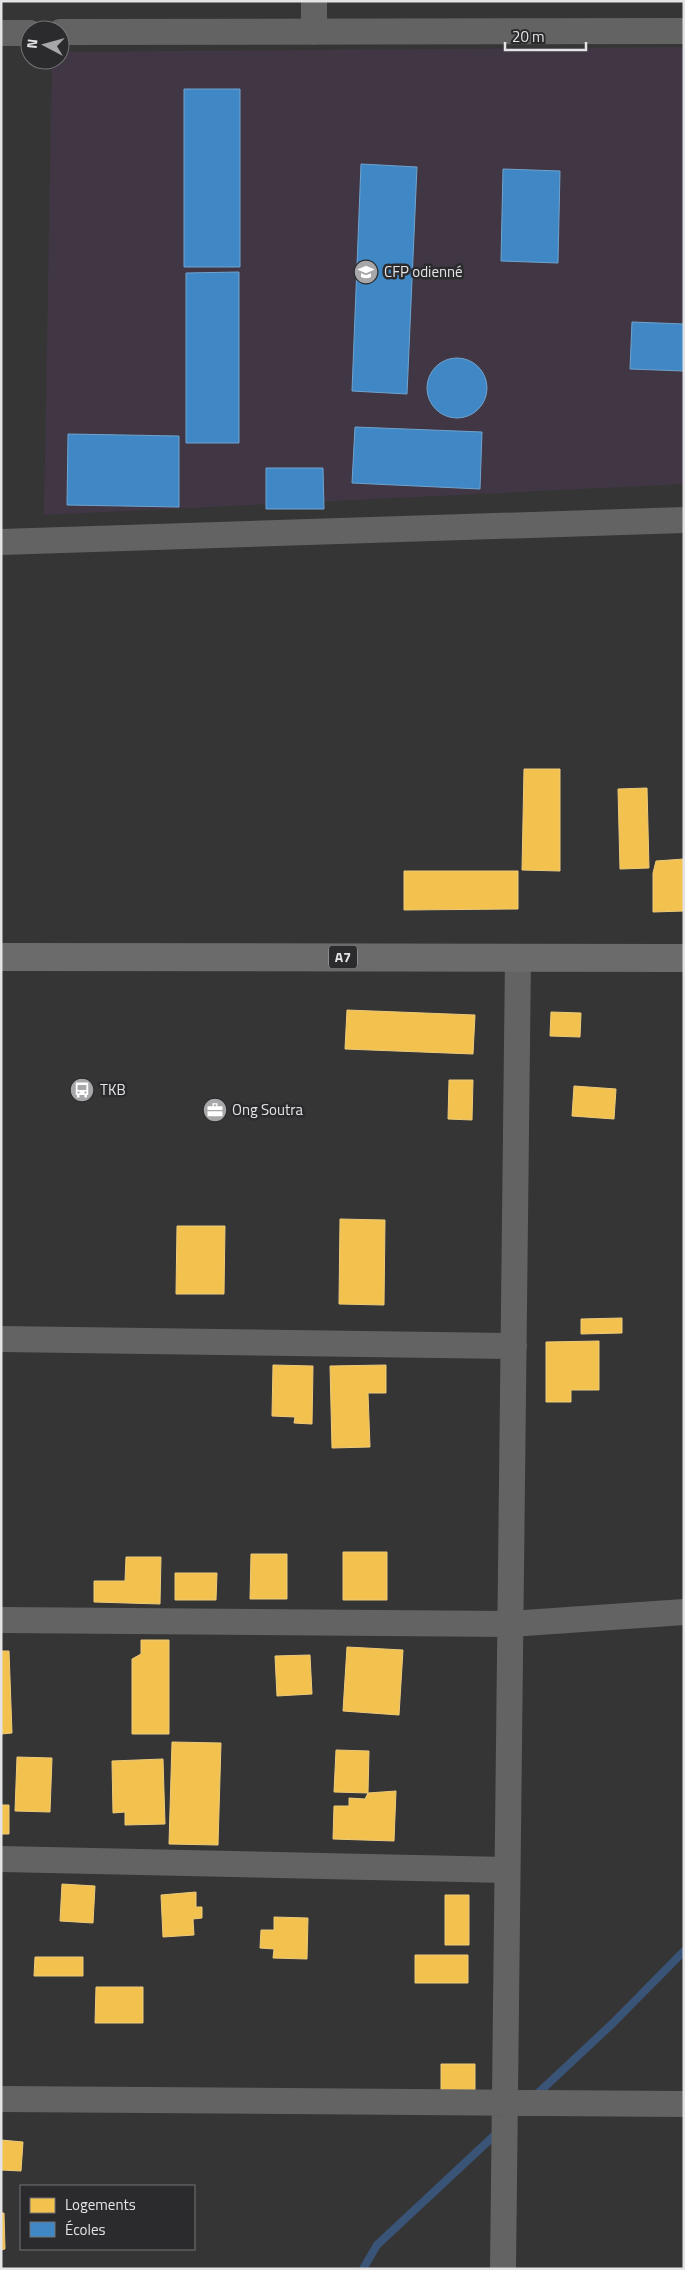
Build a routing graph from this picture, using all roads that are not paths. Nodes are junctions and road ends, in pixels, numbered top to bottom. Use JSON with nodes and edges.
{"nodes":[{"id":1,"x":314,"y":1,"type":"edge"},
{"id":2,"x":684,"y":31,"type":"edge"},
{"id":3,"x":20,"y":32,"type":"edge"},
{"id":4,"x":70,"y":32,"type":"edge"},
{"id":5,"x":314,"y":32,"type":"junction"},
{"id":6,"x":1,"y":33,"type":"edge"},
{"id":7,"x":684,"y":520,"type":"edge"},
{"id":8,"x":1,"y":542,"type":"edge"},
{"id":9,"x":1,"y":957,"type":"edge"},
{"id":10,"x":518,"y":958,"type":"junction"},
{"id":11,"x":684,"y":958,"type":"edge"},
{"id":12,"x":1,"y":1339,"type":"edge"},
{"id":13,"x":514,"y":1346,"type":"junction"},
{"id":14,"x":684,"y":1612,"type":"edge"},
{"id":15,"x":1,"y":1620,"type":"edge"},
{"id":16,"x":510,"y":1624,"type":"junction"},
{"id":17,"x":1,"y":1859,"type":"edge"},
{"id":18,"x":508,"y":1870,"type":"junction"},
{"id":19,"x":1,"y":2099,"type":"edge"},
{"id":20,"x":505,"y":2102,"type":"junction"},
{"id":21,"x":684,"y":2104,"type":"edge"},
{"id":22,"x":503,"y":2269,"type":"edge"}],
"edges":[{"from":1,"to":5,"type":"street"},
{"from":2,"to":5,"type":"street"},
{"from":3,"to":6,"type":"street"},
{"from":4,"to":5,"type":"street"},
{"from":7,"to":8,"type":"street"},
{"from":9,"to":10,"type":"main road","number":"A7"},
{"from":10,"to":11,"type":"main road","number":"A7"},
{"from":10,"to":13,"type":"street"},
{"from":12,"to":13,"type":"street"},
{"from":13,"to":16,"type":"street"},
{"from":14,"to":16,"type":"street"},
{"from":15,"to":16,"type":"street"},
{"from":16,"to":18,"type":"street"},
{"from":17,"to":18,"type":"street"},
{"from":18,"to":20,"type":"street"},
{"from":19,"to":20,"type":"street"},
{"from":20,"to":21,"type":"street"},
{"from":20,"to":22,"type":"street"}]}
